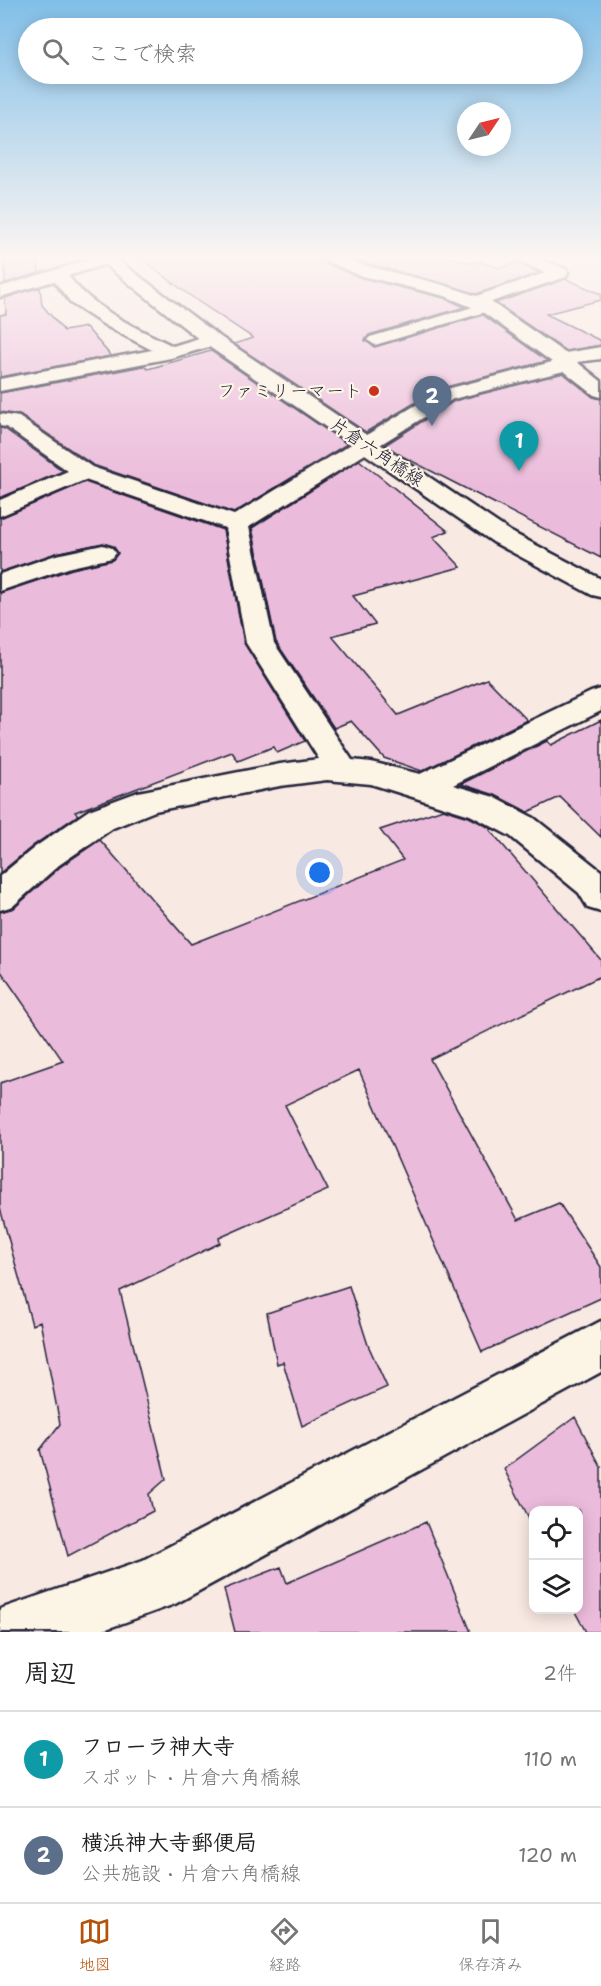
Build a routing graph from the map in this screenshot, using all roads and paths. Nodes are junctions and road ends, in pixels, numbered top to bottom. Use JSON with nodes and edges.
{"nodes":[{"id":1,"x":136,"y":334,"type":"edge"},
{"id":2,"x":205,"y":334,"type":"edge"},
{"id":3,"x":392,"y":334,"type":"edge"},
{"id":4,"x":524,"y":334,"type":"edge"},
{"id":5,"x":212,"y":340,"type":"junction"},
{"id":6,"x":375,"y":340,"type":"dead end"},
{"id":7,"x":171,"y":352,"type":"junction"},
{"id":8,"x":601,"y":353,"type":"edge"},
{"id":9,"x":564,"y":362,"type":"junction"},
{"id":10,"x":0,"y":385,"type":"edge"},
{"id":11,"x":601,"y":391,"type":"edge"},
{"id":12,"x":0,"y":420,"type":"edge"},
{"id":13,"x":364,"y":443,"type":"junction"},
{"id":14,"x":84,"y":472,"type":"junction"},
{"id":15,"x":0,"y":508,"type":"edge"},
{"id":16,"x":236,"y":524,"type":"junction"},
{"id":17,"x":103,"y":553,"type":"dead end"},
{"id":18,"x":0,"y":584,"type":"edge"},
{"id":19,"x":601,"y":589,"type":"edge"},
{"id":20,"x":601,"y":699,"type":"edge"},
{"id":21,"x":342,"y":770,"type":"junction"},
{"id":22,"x":423,"y":786,"type":"junction"},
{"id":23,"x":0,"y":896,"type":"edge"},
{"id":24,"x":601,"y":898,"type":"edge"},
{"id":25,"x":601,"y":1345,"type":"edge"},
{"id":26,"x":15,"y":1632,"type":"edge"}],
"edges":[{"from":1,"to":7,"type":"street"},
{"from":2,"to":5,"type":"street","name":"片倉六角橋線"},
{"from":3,"to":6,"type":"lane"},
{"from":4,"to":9,"type":"street"},
{"from":5,"to":7,"type":"street"},
{"from":5,"to":13,"type":"street","name":"片倉六角橋線"},
{"from":7,"to":10,"type":"street"},
{"from":8,"to":9,"type":"street"},
{"from":9,"to":11,"type":"street"},
{"from":9,"to":13,"type":"street"},
{"from":12,"to":14,"type":"street"},
{"from":13,"to":16,"type":"street"},
{"from":13,"to":19,"type":"street","name":"片倉六角橋線"},
{"from":14,"to":15,"type":"street"},
{"from":14,"to":16,"type":"street"},
{"from":16,"to":21,"type":"street"},
{"from":17,"to":18,"type":"street"},
{"from":20,"to":22,"type":"street"},
{"from":21,"to":22,"type":"street"},
{"from":21,"to":23,"type":"street"},
{"from":22,"to":24,"type":"street"},
{"from":25,"to":26,"type":"street"}]}
